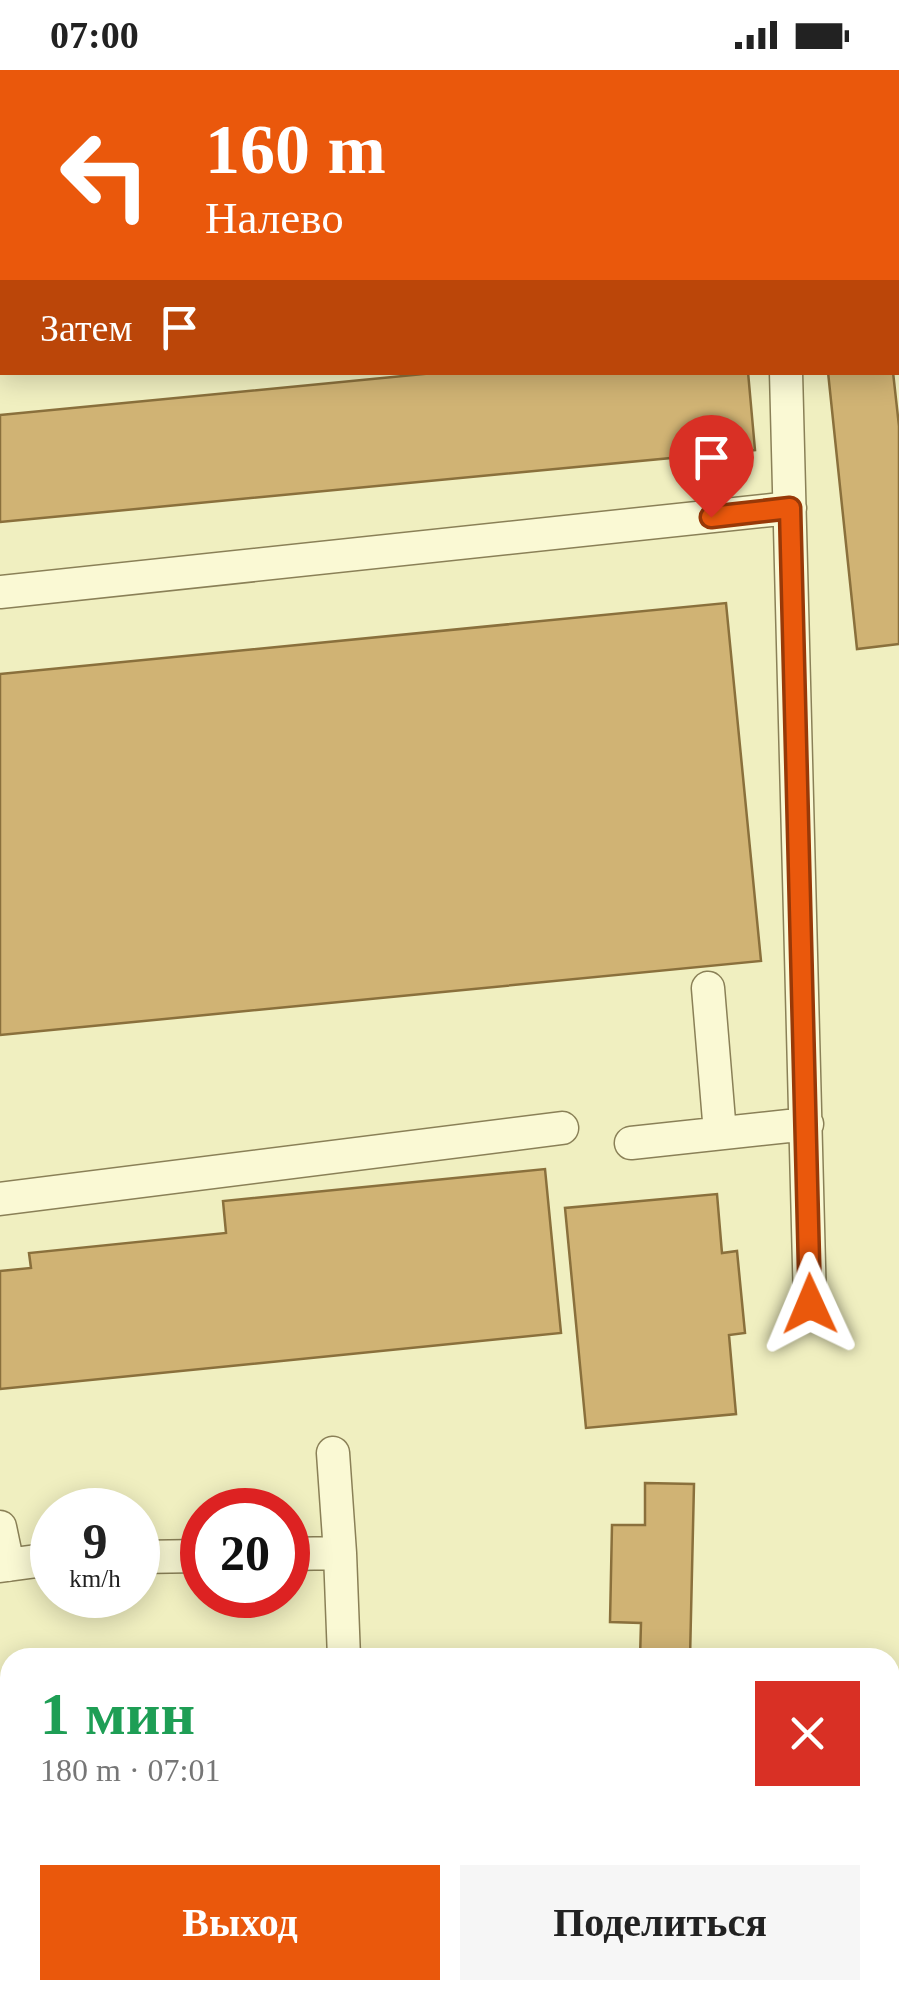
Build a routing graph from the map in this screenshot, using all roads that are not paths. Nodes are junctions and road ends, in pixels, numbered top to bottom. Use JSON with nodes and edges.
{"nodes":[{"id":1,"x":786,"y":375,"type":"edge"},
{"id":2,"x":790,"y":508,"type":"junction"},
{"id":3,"x":0,"y":592,"type":"edge"},
{"id":4,"x":708,"y":988,"type":"dead end"},
{"id":5,"x":807,"y":1124,"type":"junction"},
{"id":6,"x":562,"y":1128,"type":"dead end"},
{"id":7,"x":720,"y":1134,"type":"junction"},
{"id":8,"x":631,"y":1143,"type":"dead end"},
{"id":9,"x":0,"y":1198,"type":"edge"},
{"id":10,"x":810,"y":1304,"type":"dead end"},
{"id":11,"x":333,"y":1453,"type":"dead end"},
{"id":12,"x":0,"y":1527,"type":"edge"},
{"id":13,"x":340,"y":1553,"type":"junction"},
{"id":14,"x":310,"y":1554,"type":"edge"},
{"id":15,"x":30,"y":1562,"type":"edge"},
{"id":16,"x":4,"y":1566,"type":"edge"},
{"id":17,"x":344,"y":1648,"type":"edge"}],
"edges":[{"from":1,"to":2,"type":"lane"},
{"from":2,"to":3,"type":"lane"},
{"from":2,"to":5,"type":"lane"},
{"from":4,"to":7,"type":"lane"},
{"from":5,"to":7,"type":"lane"},
{"from":5,"to":10,"type":"lane"},
{"from":6,"to":9,"type":"lane"},
{"from":7,"to":8,"type":"lane"},
{"from":11,"to":13,"type":"lane"},
{"from":12,"to":16,"type":"lane"},
{"from":13,"to":14,"type":"lane"},
{"from":13,"to":17,"type":"lane"},
{"from":15,"to":16,"type":"lane"}]}
